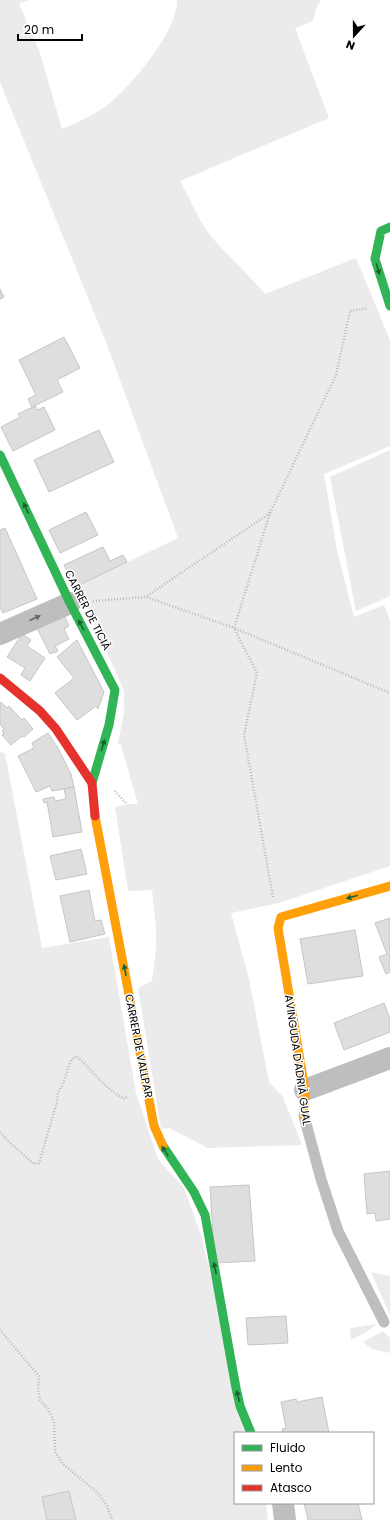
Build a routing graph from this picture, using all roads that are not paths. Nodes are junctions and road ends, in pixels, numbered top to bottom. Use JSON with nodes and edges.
{"nodes":[{"id":1,"x":386,"y":229,"type":"edge"},
{"id":2,"x":390,"y":306,"type":"edge"},
{"id":3,"x":0,"y":454,"type":"edge"},
{"id":4,"x":70,"y":603,"type":"junction"},
{"id":5,"x":0,"y":634,"type":"edge"},
{"id":6,"x":0,"y":678,"type":"edge"},
{"id":7,"x":92,"y":783,"type":"junction"},
{"id":8,"x":390,"y":886,"type":"edge"},
{"id":9,"x":390,"y":1058,"type":"edge"},
{"id":10,"x":304,"y":1090,"type":"junction"},
{"id":11,"x":304,"y":1116,"type":"joint"},
{"id":12,"x":384,"y":1322,"type":"dead end"},
{"id":13,"x":251,"y":1432,"type":"edge"},
{"id":14,"x":283,"y":1504,"type":"edge"},
{"id":15,"x":285,"y":1520,"type":"edge"}],
"edges":[{"from":1,"to":2,"type":"street","one_way":true},
{"from":4,"to":3,"type":"street","name":"CARRER DE TICIÀ","one_way":true},
{"from":5,"to":4,"type":"street","one_way":true},
{"from":7,"to":4,"type":"street","name":"CARRER DE TICIÀ","one_way":true},
{"from":6,"to":7,"type":"street"},
{"from":13,"to":7,"type":"street","name":"CARRER DE VALLPAR","one_way":true},
{"from":8,"to":10,"type":"street","name":"AVINGUDA D'ADRIÀ GUAL","one_way":true},
{"from":9,"to":10,"type":"street"},
{"from":10,"to":11,"type":"street","name":"AVINGUDA D'ADRIÀ GUAL"},
{"from":11,"to":12,"type":"lane","name":"AVINGUDA D'ADRIÀ GUAL"},
{"from":14,"to":15,"type":"street"}]}
